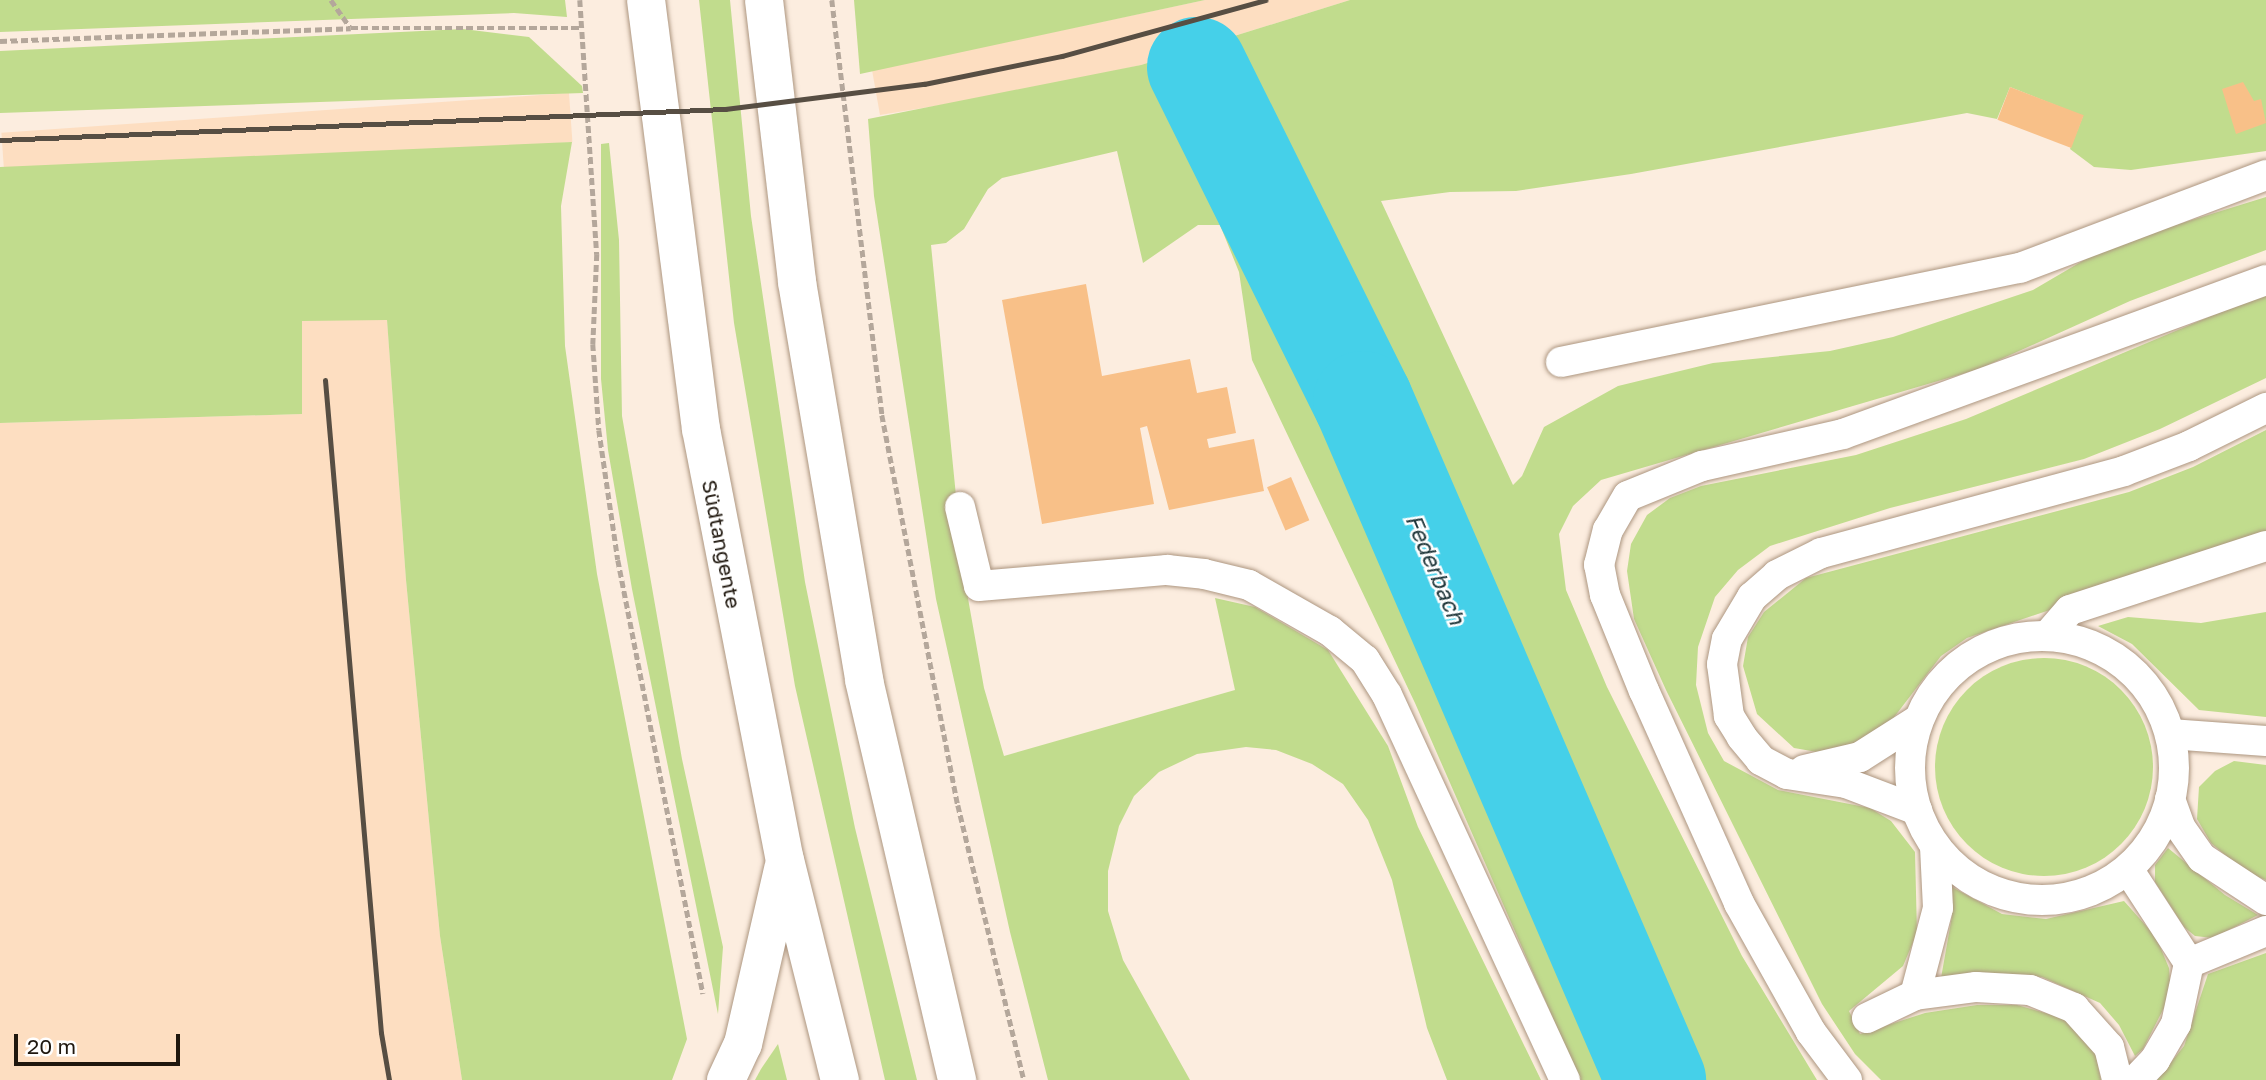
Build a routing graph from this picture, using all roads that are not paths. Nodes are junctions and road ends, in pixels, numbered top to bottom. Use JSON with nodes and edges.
{"nodes":[{"id":1,"x":646,"y":0,"type":"edge"},
{"id":2,"x":764,"y":0,"type":"edge"},
{"id":3,"x":2266,"y":175,"type":"edge"},
{"id":4,"x":2266,"y":280,"type":"edge"},
{"id":5,"x":1561,"y":362,"type":"dead end"},
{"id":6,"x":2266,"y":408,"type":"edge"},
{"id":7,"x":960,"y":507,"type":"dead end"},
{"id":8,"x":2266,"y":546,"type":"edge"},
{"id":9,"x":2048,"y":635,"type":"junction"},
{"id":10,"x":1918,"y":720,"type":"junction"},
{"id":11,"x":2170,"y":734,"type":"junction"},
{"id":12,"x":2266,"y":741,"type":"edge"},
{"id":13,"x":1787,"y":774,"type":"junction"},
{"id":14,"x":2170,"y":799,"type":"junction"},
{"id":15,"x":1917,"y":810,"type":"junction"},
{"id":16,"x":1935,"y":846,"type":"junction"},
{"id":17,"x":785,"y":860,"type":"junction"},
{"id":18,"x":2128,"y":869,"type":"junction"},
{"id":19,"x":2266,"y":900,"type":"edge"},
{"id":20,"x":2266,"y":931,"type":"edge"},
{"id":21,"x":2189,"y":962,"type":"junction"},
{"id":22,"x":1915,"y":995,"type":"junction"},
{"id":23,"x":1867,"y":1018,"type":"dead end"},
{"id":24,"x":957,"y":1075,"type":"edge"},
{"id":25,"x":726,"y":1080,"type":"edge"},
{"id":26,"x":840,"y":1080,"type":"edge"},
{"id":27,"x":1565,"y":1080,"type":"edge"},
{"id":28,"x":1847,"y":1080,"type":"edge"},
{"id":29,"x":2117,"y":1080,"type":"edge"},
{"id":30,"x":2136,"y":1080,"type":"edge"}],
"edges":[{"from":1,"to":17,"type":"highway","name":"Südtangente"},
{"from":2,"to":24,"type":"highway"},
{"from":3,"to":5,"type":"lane"},
{"from":4,"to":28,"type":"lane"},
{"from":6,"to":13,"type":"lane"},
{"from":7,"to":27,"type":"lane"},
{"from":8,"to":9,"type":"lane"},
{"from":9,"to":10,"type":"lane"},
{"from":9,"to":11,"type":"lane"},
{"from":10,"to":13,"type":"lane"},
{"from":10,"to":15,"type":"lane"},
{"from":11,"to":12,"type":"lane"},
{"from":11,"to":14,"type":"lane"},
{"from":13,"to":15,"type":"lane"},
{"from":14,"to":18,"type":"lane"},
{"from":14,"to":19,"type":"lane"},
{"from":15,"to":16,"type":"lane"},
{"from":16,"to":18,"type":"lane"},
{"from":16,"to":22,"type":"lane"},
{"from":17,"to":25,"type":"highway"},
{"from":17,"to":26,"type":"highway","name":"Südtangente"},
{"from":18,"to":21,"type":"lane"},
{"from":20,"to":21,"type":"lane"},
{"from":21,"to":30,"type":"lane"},
{"from":22,"to":23,"type":"lane"},
{"from":22,"to":29,"type":"lane"}]}
